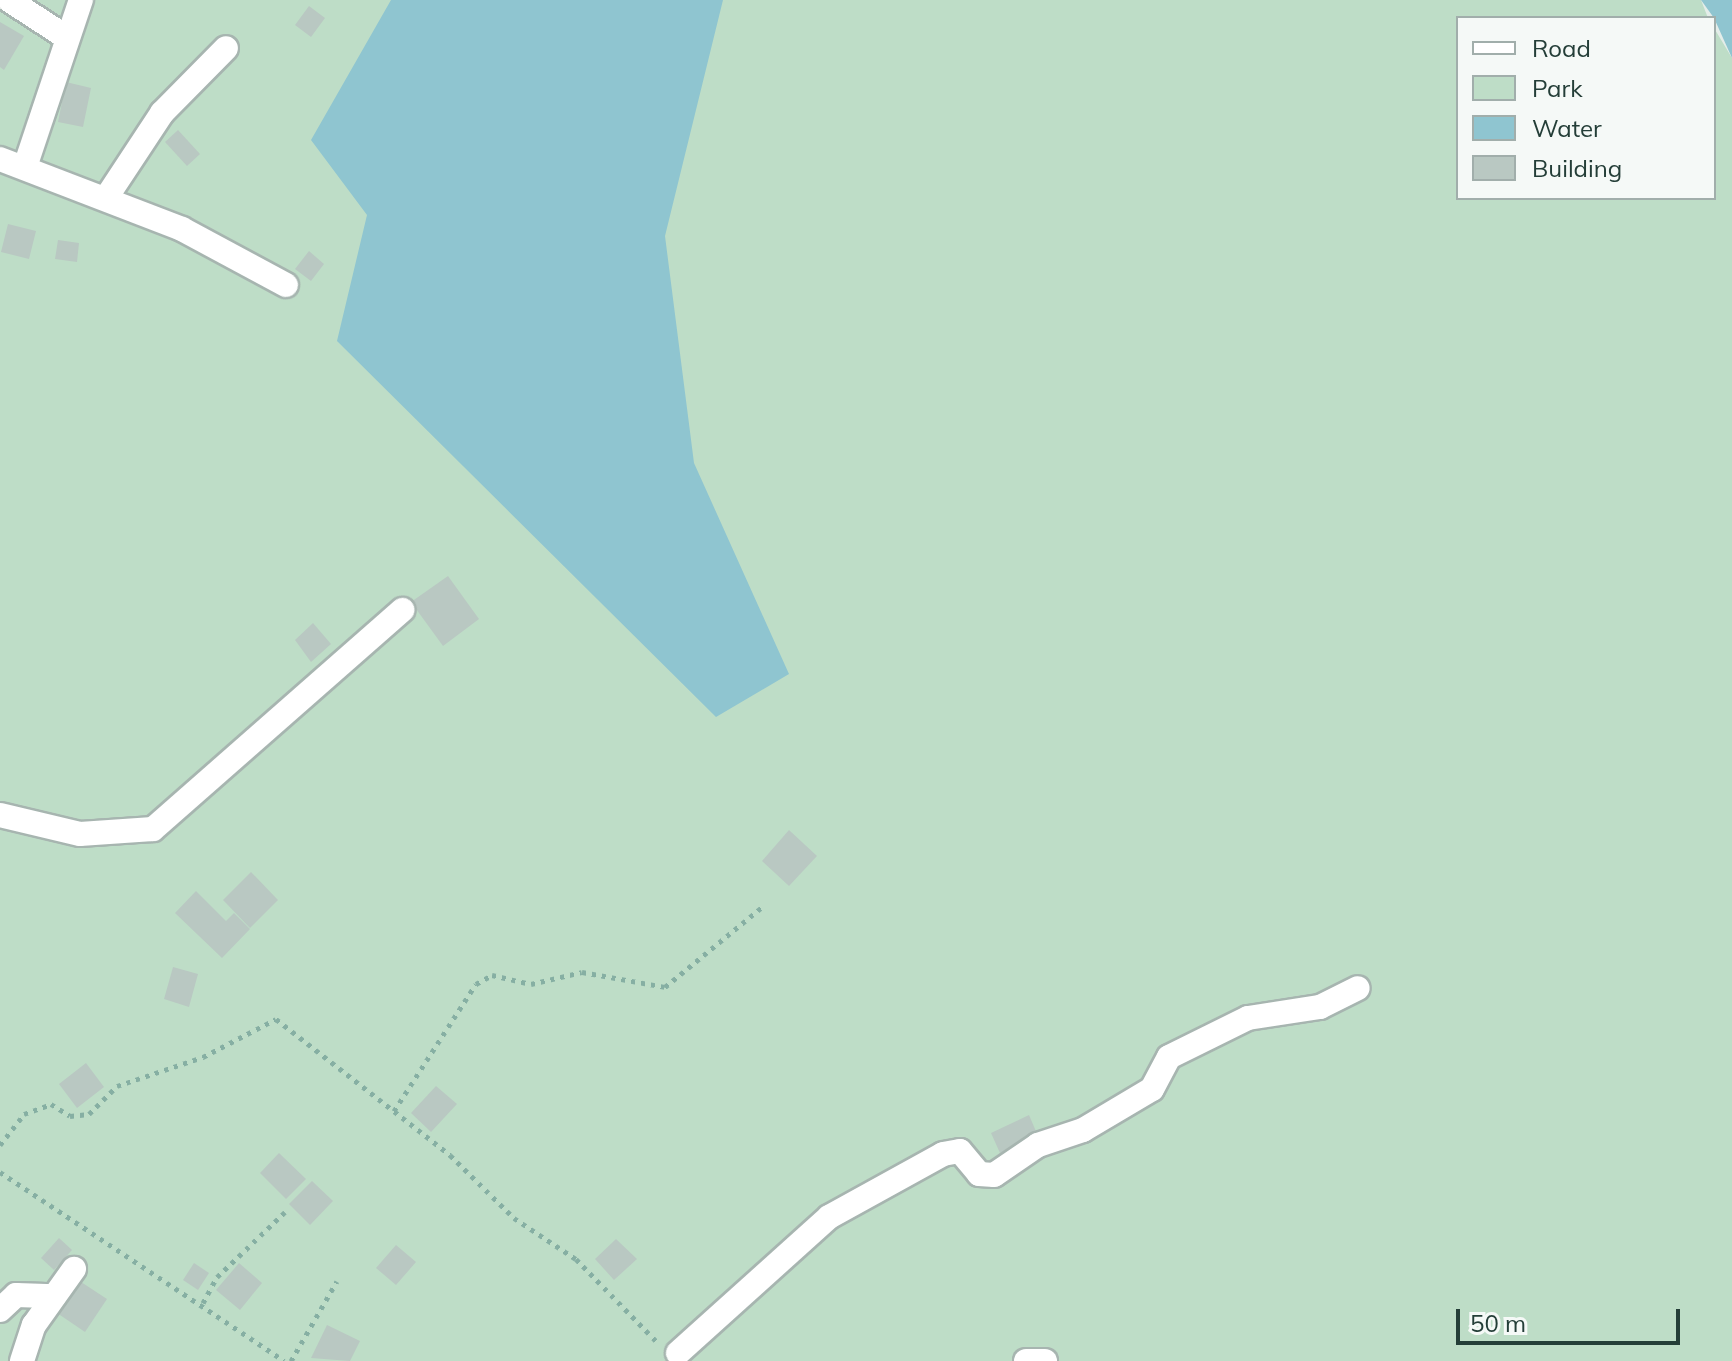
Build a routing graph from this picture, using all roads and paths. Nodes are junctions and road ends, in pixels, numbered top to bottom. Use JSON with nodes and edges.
{"nodes":[{"id":1,"x":9,"y":0,"type":"edge"},
{"id":2,"x":81,"y":0,"type":"edge"},
{"id":3,"x":66,"y":37,"type":"junction"},
{"id":4,"x":226,"y":48,"type":"dead end"},
{"id":5,"x":0,"y":159,"type":"edge"},
{"id":6,"x":26,"y":164,"type":"junction"},
{"id":7,"x":106,"y":198,"type":"junction"},
{"id":8,"x":286,"y":285,"type":"dead end"},
{"id":9,"x":402,"y":610,"type":"dead end"},
{"id":10,"x":0,"y":815,"type":"edge"},
{"id":11,"x":762,"y":907,"type":"dead end"},
{"id":12,"x":1358,"y":988,"type":"dead end"},
{"id":13,"x":394,"y":1111,"type":"junction"},
{"id":14,"x":0,"y":1145,"type":"edge"},
{"id":15,"x":0,"y":1172,"type":"edge"},
{"id":16,"x":285,"y":1212,"type":"dead end"},
{"id":17,"x":74,"y":1269,"type":"dead end"},
{"id":18,"x":337,"y":1281,"type":"dead end"},
{"id":19,"x":54,"y":1296,"type":"junction"},
{"id":20,"x":203,"y":1303,"type":"junction"},
{"id":21,"x":0,"y":1310,"type":"edge"},
{"id":22,"x":672,"y":1352,"type":"joint"},
{"id":23,"x":22,"y":1361,"type":"edge"},
{"id":24,"x":284,"y":1361,"type":"edge"},
{"id":25,"x":291,"y":1361,"type":"edge"},
{"id":26,"x":1026,"y":1361,"type":"edge"},
{"id":27,"x":1045,"y":1361,"type":"edge"}],
"edges":[{"from":1,"to":3,"type":"street"},
{"from":2,"to":3,"type":"street"},
{"from":3,"to":6,"type":"street"},
{"from":4,"to":7,"type":"street"},
{"from":5,"to":6,"type":"street"},
{"from":6,"to":7,"type":"street"},
{"from":7,"to":8,"type":"street"},
{"from":9,"to":10,"type":"street"},
{"from":11,"to":13,"type":"path"},
{"from":12,"to":22,"type":"street"},
{"from":13,"to":14,"type":"path"},
{"from":13,"to":22,"type":"path"},
{"from":15,"to":20,"type":"path"},
{"from":16,"to":20,"type":"path"},
{"from":17,"to":19,"type":"street"},
{"from":18,"to":25,"type":"path"},
{"from":19,"to":21,"type":"street"},
{"from":19,"to":23,"type":"street"},
{"from":20,"to":24,"type":"path"},
{"from":26,"to":27,"type":"street"}]}
